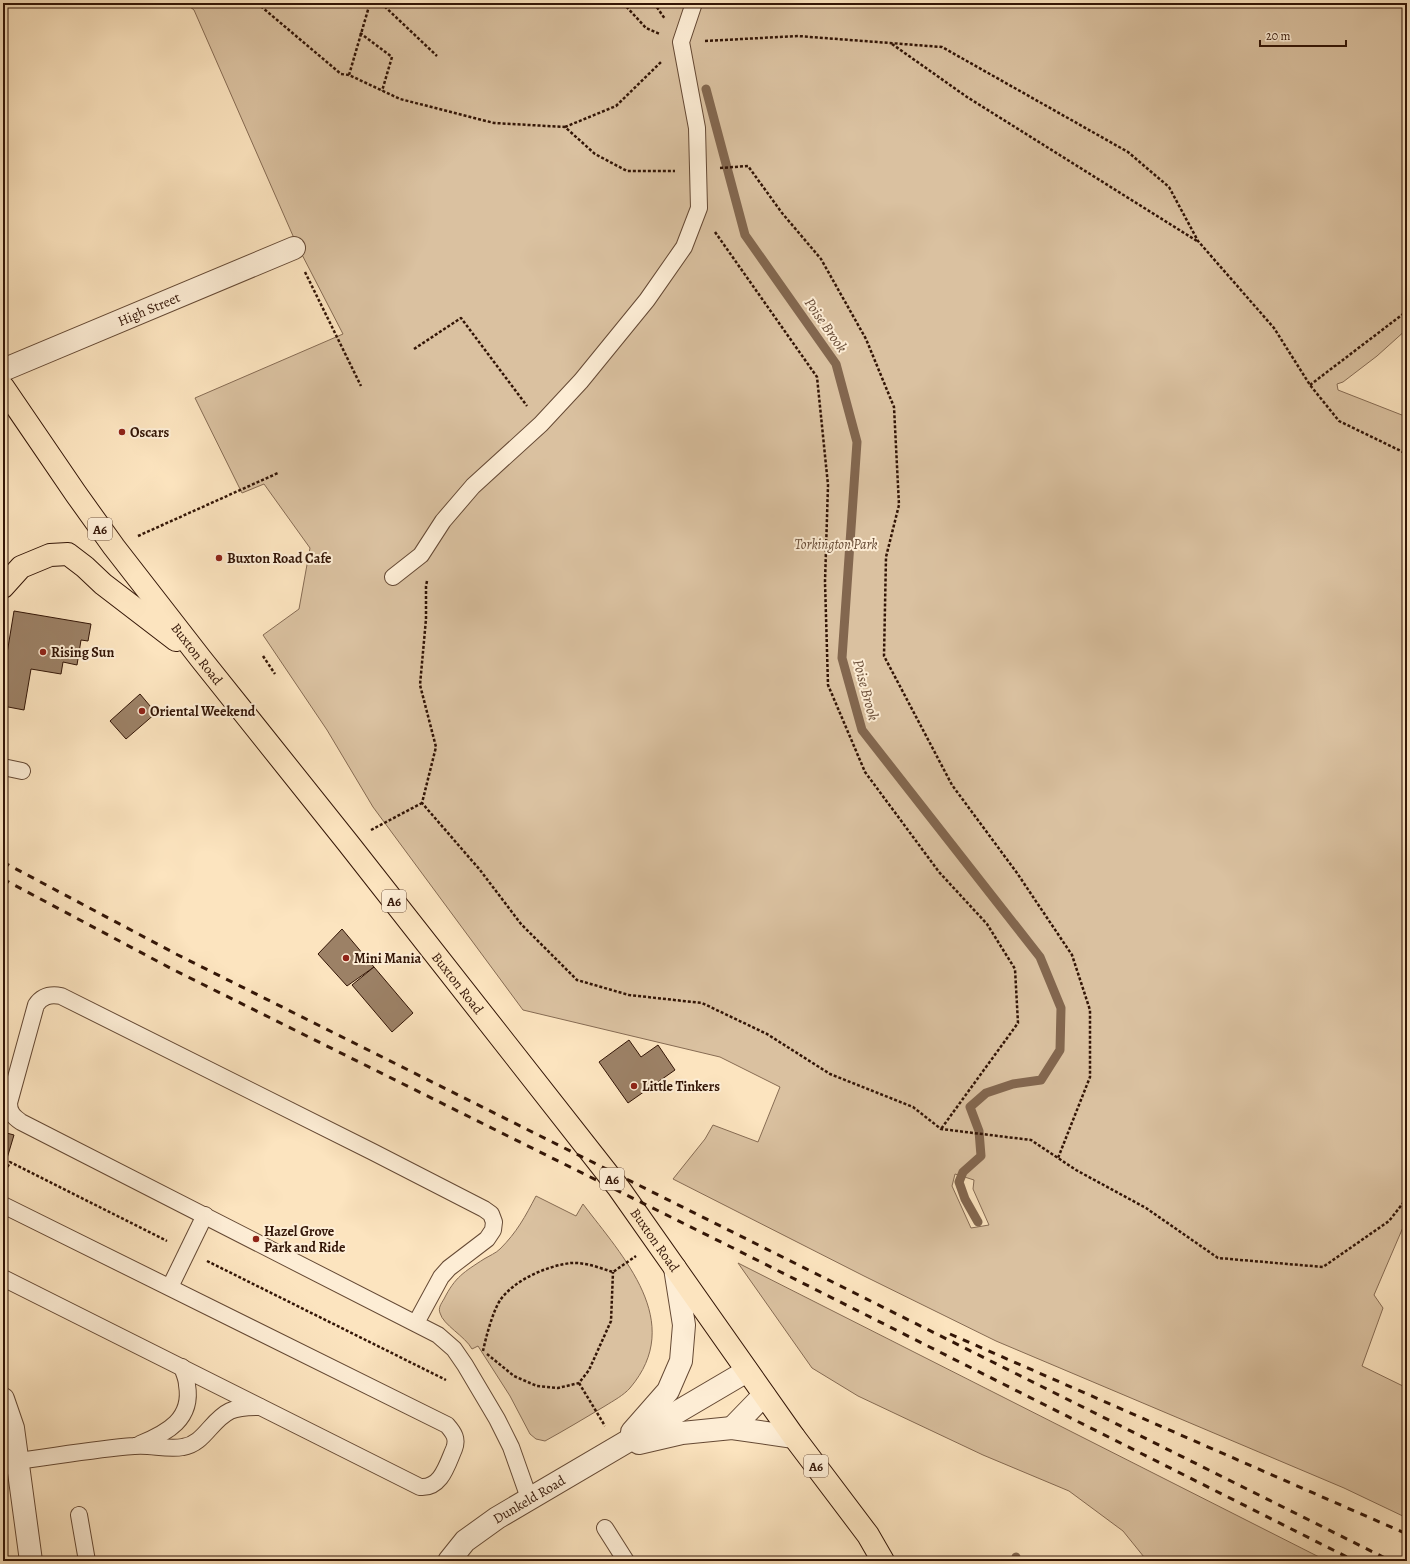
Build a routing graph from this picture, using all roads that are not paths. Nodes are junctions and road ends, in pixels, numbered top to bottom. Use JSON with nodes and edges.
{"nodes":[{"id":1,"x":694,"y":3,"type":"edge"},
{"id":2,"x":294,"y":248,"type":"road end"},
{"id":3,"x":3,"y":370,"type":"edge"},
{"id":4,"x":5,"y":390,"type":"edge"},
{"id":5,"x":3,"y":418,"type":"edge"},
{"id":6,"x":393,"y":577,"type":"dead end"},
{"id":7,"x":3,"y":587,"type":"edge"},
{"id":8,"x":201,"y":659,"type":"junction"},
{"id":9,"x":3,"y":767,"type":"edge"},
{"id":10,"x":22,"y":771,"type":"dead end"},
{"id":11,"x":3,"y":1205,"type":"edge"},
{"id":12,"x":205,"y":1215,"type":"junction"},
{"id":13,"x":675,"y":1268,"type":"junction"},
{"id":14,"x":3,"y":1278,"type":"edge"},
{"id":15,"x":170,"y":1287,"type":"junction"},
{"id":16,"x":416,"y":1323,"type":"junction"},
{"id":17,"x":182,"y":1368,"type":"junction"},
{"id":18,"x":747,"y":1371,"type":"junction"},
{"id":19,"x":764,"y":1396,"type":"junction"},
{"id":20,"x":3,"y":1398,"type":"edge"},
{"id":21,"x":260,"y":1407,"type":"junction"},
{"id":22,"x":732,"y":1428,"type":"junction"},
{"id":23,"x":794,"y":1437,"type":"junction"},
{"id":24,"x":136,"y":1445,"type":"junction"},
{"id":25,"x":618,"y":1448,"type":"junction"},
{"id":26,"x":17,"y":1461,"type":"junction"},
{"id":27,"x":530,"y":1498,"type":"junction"},
{"id":28,"x":79,"y":1514,"type":"dead end"},
{"id":29,"x":605,"y":1528,"type":"dead end"},
{"id":30,"x":31,"y":1561,"type":"edge"},
{"id":31,"x":87,"y":1561,"type":"edge"},
{"id":32,"x":449,"y":1561,"type":"edge"},
{"id":33,"x":626,"y":1561,"type":"edge"},
{"id":34,"x":883,"y":1561,"type":"edge"}],
"edges":[{"from":1,"to":6,"type":"lane"},
{"from":2,"to":3,"type":"street","name":"High Street"},
{"from":4,"to":5,"type":"highway"},
{"from":4,"to":8,"type":"highway","name":"Buxton Road","number":"A6"},
{"from":7,"to":8,"type":"highway"},
{"from":8,"to":13,"type":"highway","name":"Buxton Road","number":"A6"},
{"from":9,"to":10,"type":"lane"},
{"from":11,"to":15,"type":"lane"},
{"from":12,"to":15,"type":"lane"},
{"from":12,"to":16,"type":"lane"},
{"from":12,"to":16,"type":"lane"},
{"from":13,"to":18,"type":"highway","name":"Buxton Road","number":"A6"},
{"from":13,"to":25,"type":"street","name":"Dunkeld Road"},
{"from":14,"to":17,"type":"lane"},
{"from":15,"to":21,"type":"lane"},
{"from":16,"to":27,"type":"lane"},
{"from":17,"to":21,"type":"lane"},
{"from":17,"to":24,"type":"lane"},
{"from":18,"to":19,"type":"highway","name":"Buxton Road","number":"A6"},
{"from":18,"to":25,"type":"street","name":"Dunkeld Road"},
{"from":19,"to":22,"type":"street"},
{"from":19,"to":23,"type":"highway","name":"Buxton Road","number":"A6"},
{"from":20,"to":26,"type":"street"},
{"from":21,"to":24,"type":"lane"},
{"from":22,"to":23,"type":"street","name":"Dunkeld Road"},
{"from":22,"to":25,"type":"street","name":"Dunkeld Road"},
{"from":23,"to":34,"type":"highway","name":"Buxton Road","number":"A6"},
{"from":24,"to":26,"type":"lane"},
{"from":25,"to":27,"type":"street","name":"Dunkeld Road"},
{"from":26,"to":30,"type":"street"},
{"from":27,"to":32,"type":"street","name":"Dunkeld Road"},
{"from":28,"to":31,"type":"lane"},
{"from":29,"to":33,"type":"lane"}]}
